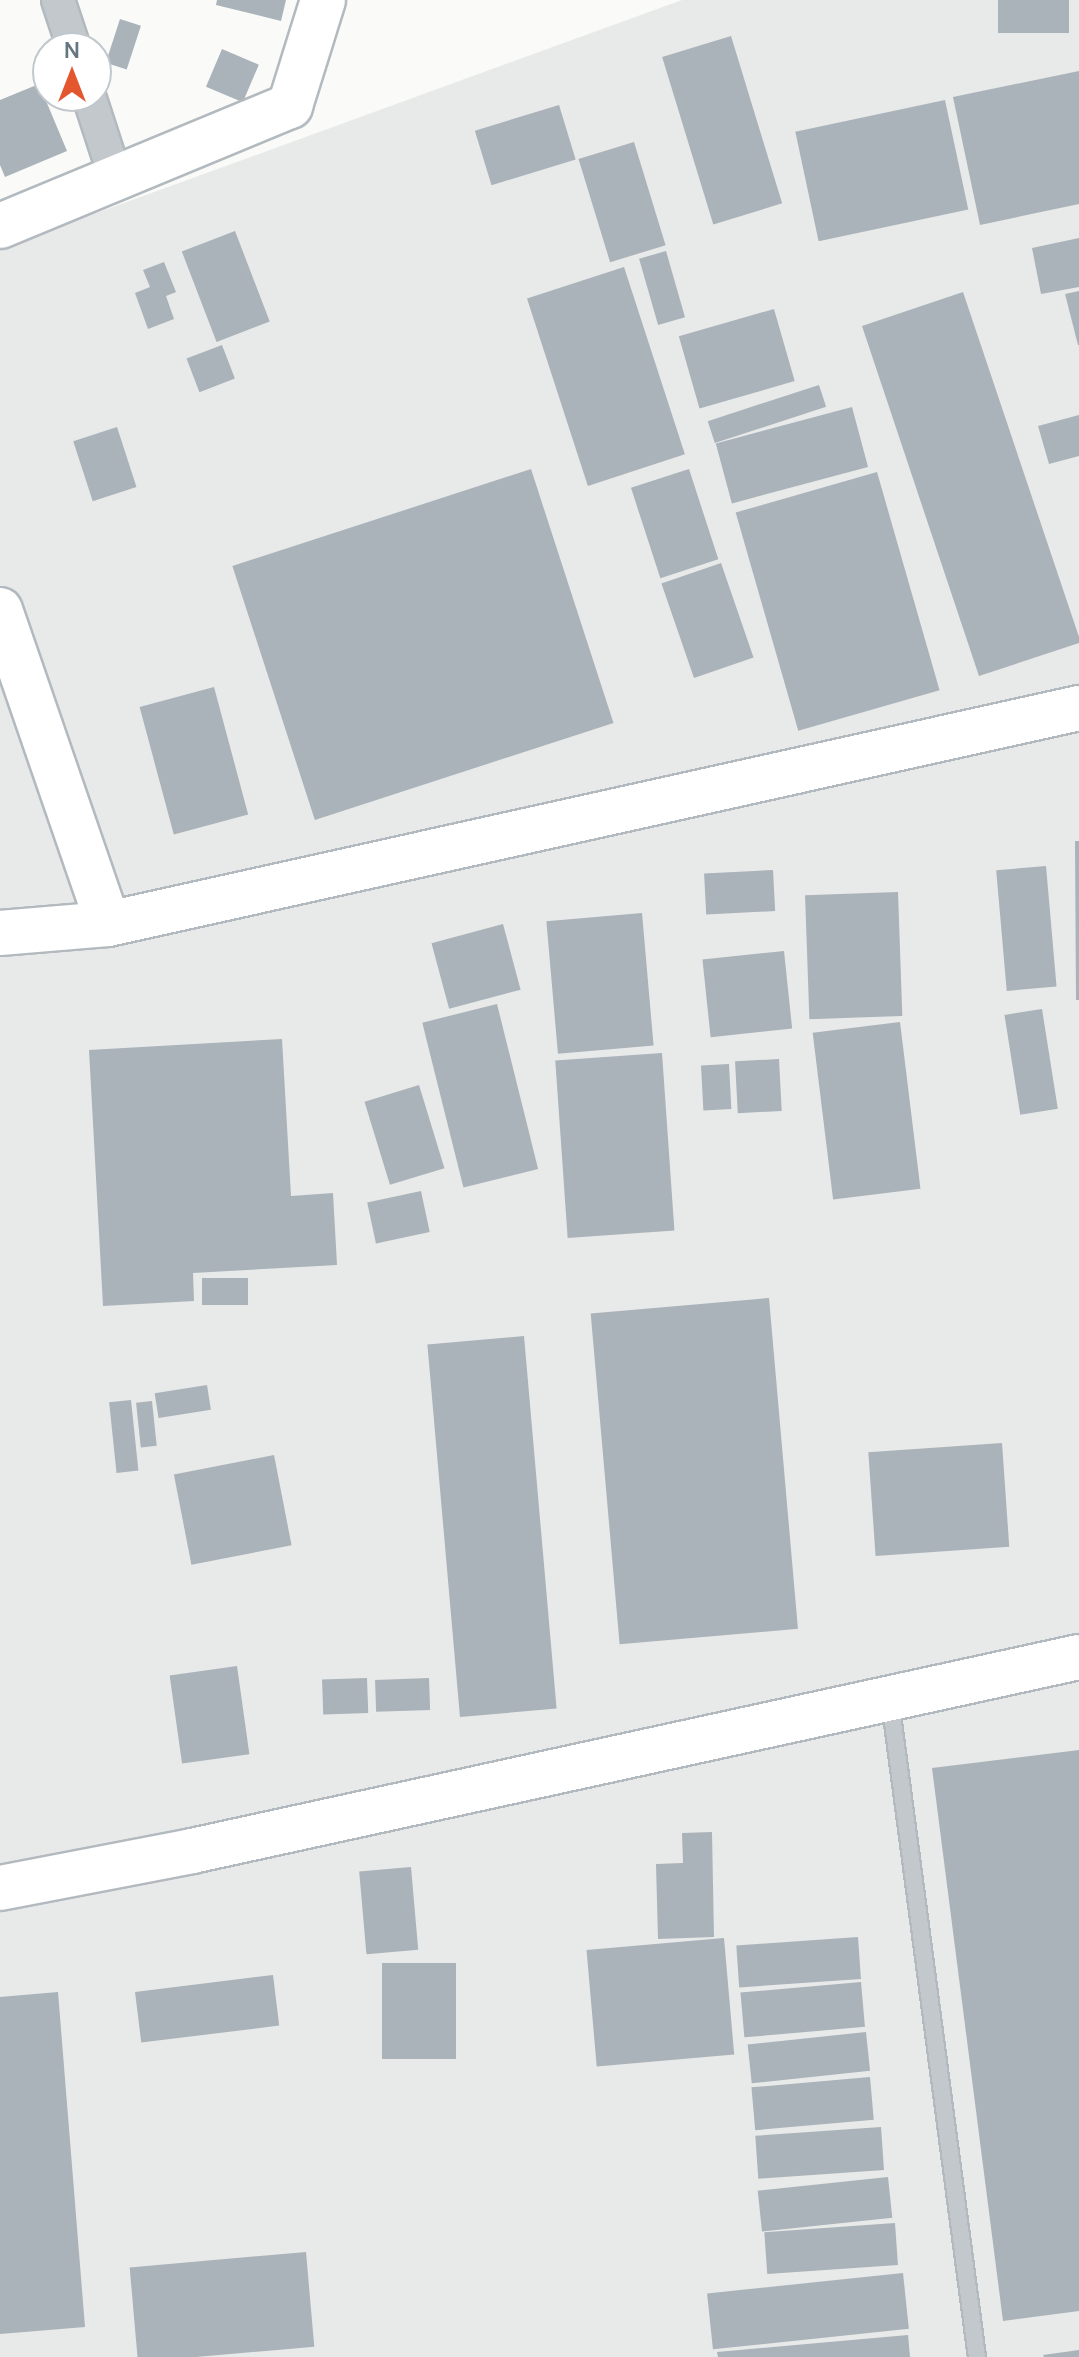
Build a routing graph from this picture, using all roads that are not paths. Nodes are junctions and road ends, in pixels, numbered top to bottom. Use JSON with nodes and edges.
{"nodes":[{"id":1,"x":58,"y":0,"type":"edge"},
{"id":2,"x":323,"y":0,"type":"edge"},
{"id":3,"x":69,"y":32,"type":"edge"},
{"id":4,"x":94,"y":112,"type":"edge"},
{"id":5,"x":115,"y":176,"type":"junction"},
{"id":6,"x":0,"y":226,"type":"edge"},
{"id":7,"x":0,"y":610,"type":"edge"},
{"id":8,"x":1079,"y":708,"type":"edge"},
{"id":9,"x":108,"y":924,"type":"junction"},
{"id":10,"x":0,"y":933,"type":"edge"},
{"id":11,"x":1079,"y":1657,"type":"edge"},
{"id":12,"x":889,"y":1699,"type":"junction"},
{"id":13,"x":0,"y":1888,"type":"edge"},
{"id":14,"x":977,"y":2357,"type":"edge"}],
"edges":[{"from":1,"to":3,"type":"street"},
{"from":2,"to":5,"type":"street"},
{"from":4,"to":5,"type":"street"},
{"from":5,"to":6,"type":"street"},
{"from":7,"to":9,"type":"street"},
{"from":8,"to":9,"type":"street"},
{"from":9,"to":10,"type":"street"},
{"from":11,"to":12,"type":"street"},
{"from":12,"to":13,"type":"street"},
{"from":12,"to":14,"type":"lane"}]}
